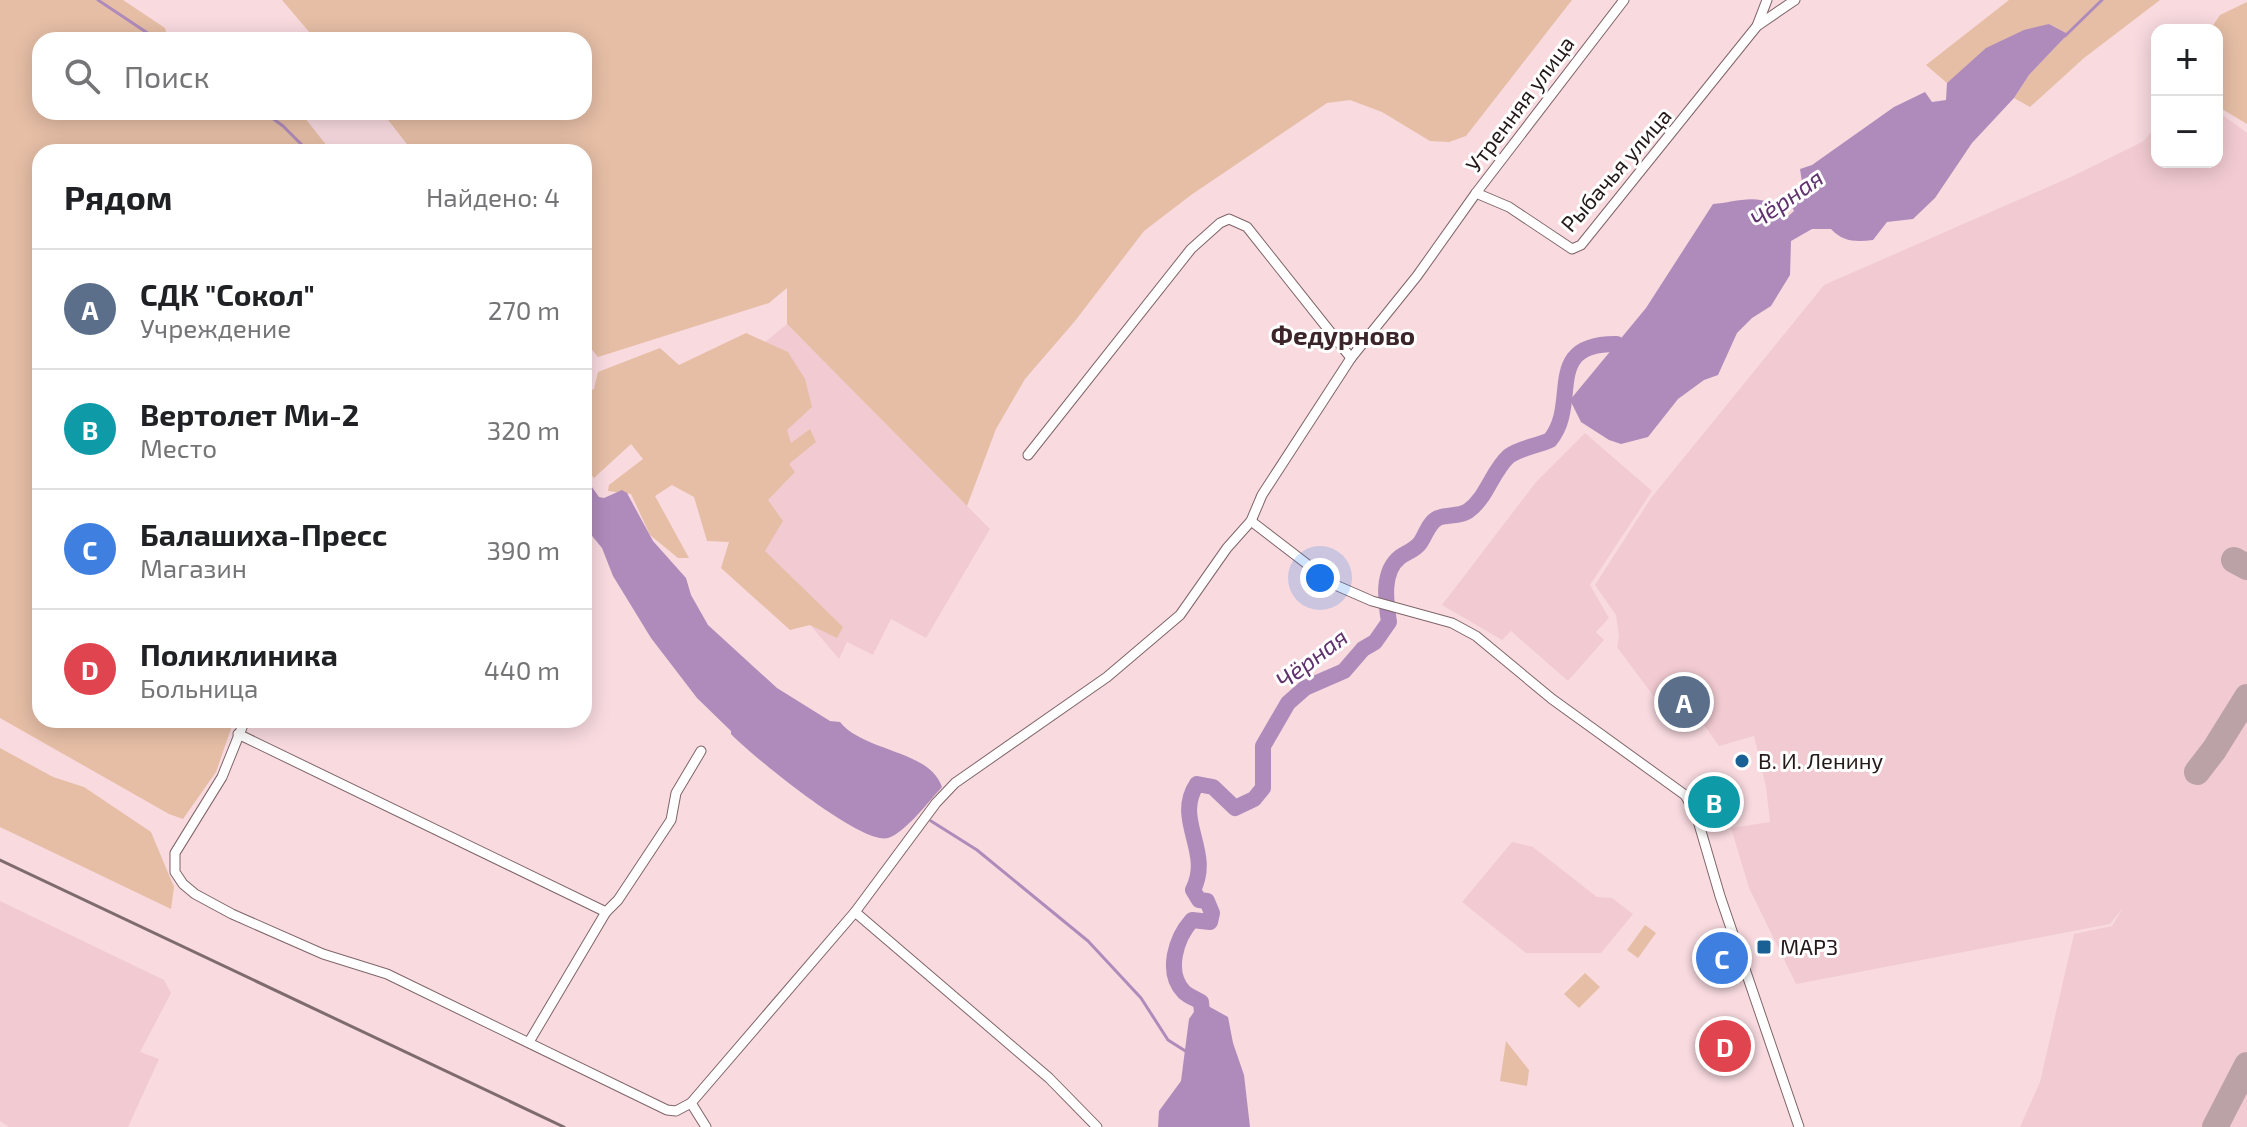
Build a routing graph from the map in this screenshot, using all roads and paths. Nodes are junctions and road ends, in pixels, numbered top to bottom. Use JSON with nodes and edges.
{"nodes":[{"id":1,"x":1624,"y":0,"type":"edge"},
{"id":2,"x":1767,"y":0,"type":"edge"},
{"id":3,"x":1795,"y":0,"type":"edge"},
{"id":4,"x":1757,"y":26,"type":"junction"},
{"id":5,"x":1476,"y":193,"type":"junction"},
{"id":6,"x":1351,"y":358,"type":"junction"},
{"id":7,"x":1028,"y":455,"type":"dead end"},
{"id":8,"x":1251,"y":521,"type":"junction"},
{"id":9,"x":241,"y":728,"type":"edge"},
{"id":10,"x":238,"y":734,"type":"junction"},
{"id":11,"x":701,"y":751,"type":"dead end"},
{"id":12,"x":606,"y":912,"type":"junction"},
{"id":13,"x":855,"y":912,"type":"junction"},
{"id":14,"x":529,"y":1042,"type":"junction"},
{"id":15,"x":691,"y":1103,"type":"junction"},
{"id":16,"x":706,"y":1127,"type":"edge"},
{"id":17,"x":1097,"y":1127,"type":"edge"},
{"id":18,"x":1799,"y":1127,"type":"edge"}],
"edges":[{"from":1,"to":5,"type":"street","name":"Утренняя улица"},
{"from":2,"to":4,"type":"street"},
{"from":3,"to":4,"type":"street"},
{"from":4,"to":5,"type":"street","name":"Рыбачья улица"},
{"from":5,"to":6,"type":"street","name":"Утренняя улица"},
{"from":6,"to":7,"type":"street"},
{"from":6,"to":8,"type":"street","name":"Утренняя улица"},
{"from":8,"to":13,"type":"street","name":"Утренняя улица"},
{"from":8,"to":18,"type":"street"},
{"from":9,"to":10,"type":"street"},
{"from":10,"to":12,"type":"street"},
{"from":10,"to":14,"type":"street"},
{"from":11,"to":12,"type":"street"},
{"from":12,"to":14,"type":"street"},
{"from":13,"to":15,"type":"street","name":"Утренняя улица"},
{"from":13,"to":17,"type":"street"},
{"from":14,"to":15,"type":"street"},
{"from":15,"to":16,"type":"street"}]}
